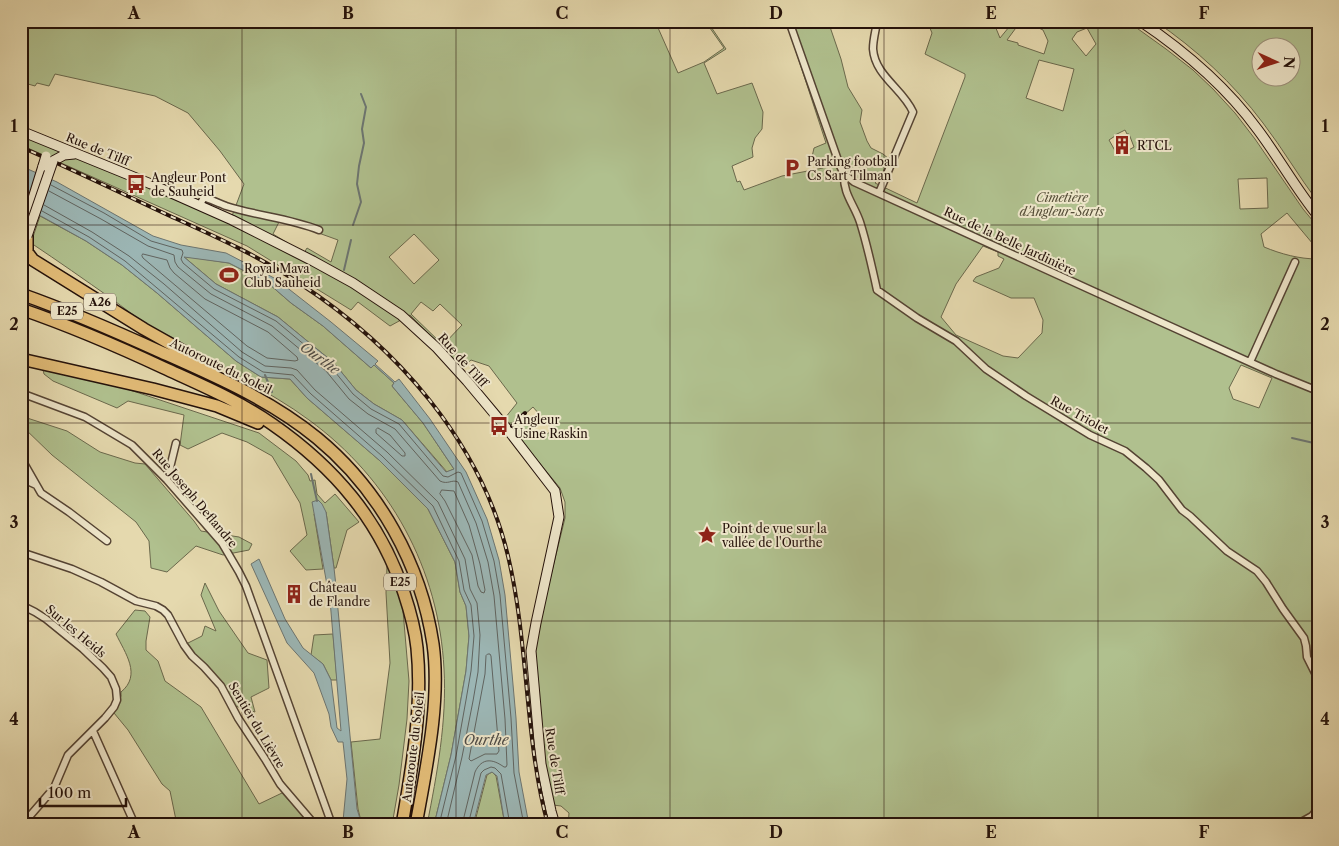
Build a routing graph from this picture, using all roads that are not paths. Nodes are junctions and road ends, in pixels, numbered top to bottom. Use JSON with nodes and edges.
{"nodes":[{"id":1,"x":800,"y":21,"type":"edge"},
{"id":2,"x":877,"y":21,"type":"edge"},
{"id":3,"x":1140,"y":21,"type":"edge"},
{"id":4,"x":790,"y":23,"type":"edge"},
{"id":5,"x":21,"y":131,"type":"edge"},
{"id":6,"x":51,"y":150,"type":"junction"},
{"id":7,"x":75,"y":154,"type":"junction"},
{"id":8,"x":844,"y":174,"type":"junction"},
{"id":9,"x":879,"y":193,"type":"junction"},
{"id":10,"x":200,"y":205,"type":"junction"},
{"id":11,"x":1318,"y":216,"type":"edge"},
{"id":12,"x":319,"y":230,"type":"dead end"},
{"id":13,"x":24,"y":236,"type":"edge"},
{"id":14,"x":22,"y":257,"type":"edge"},
{"id":15,"x":1295,"y":262,"type":"dead end"},
{"id":16,"x":55,"y":275,"type":"junction"},
{"id":17,"x":21,"y":294,"type":"edge"},
{"id":18,"x":21,"y":309,"type":"edge"},
{"id":19,"x":21,"y":359,"type":"edge"},
{"id":20,"x":1250,"y":362,"type":"junction"},
{"id":21,"x":232,"y":384,"type":"junction"},
{"id":22,"x":1318,"y":391,"type":"edge"},
{"id":23,"x":21,"y":393,"type":"edge"},
{"id":24,"x":278,"y":428,"type":"junction"},
{"id":25,"x":176,"y":443,"type":"dead end"},
{"id":26,"x":21,"y":458,"type":"edge"},
{"id":27,"x":21,"y":478,"type":"edge"},
{"id":28,"x":168,"y":480,"type":"junction"},
{"id":29,"x":36,"y":485,"type":"junction"},
{"id":30,"x":107,"y":541,"type":"dead end"},
{"id":31,"x":21,"y":552,"type":"edge"},
{"id":32,"x":21,"y":605,"type":"edge"},
{"id":33,"x":1318,"y":679,"type":"edge"},
{"id":34,"x":93,"y":731,"type":"junction"},
{"id":35,"x":1318,"y":809,"type":"edge"},
{"id":36,"x":22,"y":825,"type":"edge"},
{"id":37,"x":135,"y":825,"type":"edge"},
{"id":38,"x":316,"y":825,"type":"edge"},
{"id":39,"x":332,"y":825,"type":"edge"},
{"id":40,"x":402,"y":825,"type":"edge"},
{"id":41,"x":416,"y":825,"type":"edge"},
{"id":42,"x":555,"y":825,"type":"edge"},
{"id":43,"x":1296,"y":825,"type":"edge"}],
"edges":[{"from":1,"to":4,"type":"street"},
{"from":2,"to":9,"type":"street"},
{"from":3,"to":11,"type":"main road"},
{"from":4,"to":8,"type":"street"},
{"from":5,"to":6,"type":"main road","name":"Rue de Tilff"},
{"from":6,"to":7,"type":"main road"},
{"from":6,"to":7,"type":"main road","name":"Rue de Tilff"},
{"from":6,"to":13,"type":"main road","bridge":true},
{"from":7,"to":10,"type":"main road","name":"Rue de Tilff"},
{"from":8,"to":9,"type":"street","name":"Rue de la Belle Jardinière"},
{"from":8,"to":33,"type":"street","name":"Rue Triolet"},
{"from":9,"to":20,"type":"street","name":"Rue de la Belle Jardinière"},
{"from":10,"to":12,"type":"street"},
{"from":10,"to":42,"type":"main road","name":"Rue de Tilff"},
{"from":13,"to":14,"type":"main road"},
{"from":13,"to":16,"type":"highway"},
{"from":14,"to":16,"type":"highway","number":"A26"},
{"from":15,"to":20,"type":"street"},
{"from":16,"to":21,"type":"highway","number":"A26"},
{"from":17,"to":21,"type":"highway","name":"Autoroute du Soleil","number":"E25"},
{"from":18,"to":24,"type":"highway","name":"Autoroute du Soleil","number":"E25"},
{"from":19,"to":24,"type":"highway"},
{"from":20,"to":22,"type":"street","name":"Rue de la Belle Jardinière"},
{"from":21,"to":41,"type":"highway","name":"Autoroute du Soleil","number":"E25"},
{"from":23,"to":28,"type":"street","name":"Rue Joseph Deflandre"},
{"from":24,"to":40,"type":"highway","name":"Autoroute du Soleil","number":"E25"},
{"from":25,"to":28,"type":"street"},
{"from":26,"to":29,"type":"street"},
{"from":27,"to":29,"type":"street"},
{"from":28,"to":39,"type":"street","name":"Rue Joseph Deflandre"},
{"from":29,"to":30,"type":"street"},
{"from":31,"to":38,"type":"street","name":"Sentier du Lièvre"},
{"from":32,"to":34,"type":"street","name":"Sur les Heids"},
{"from":34,"to":36,"type":"street"},
{"from":34,"to":37,"type":"street"},
{"from":35,"to":43,"type":"street"}]}
